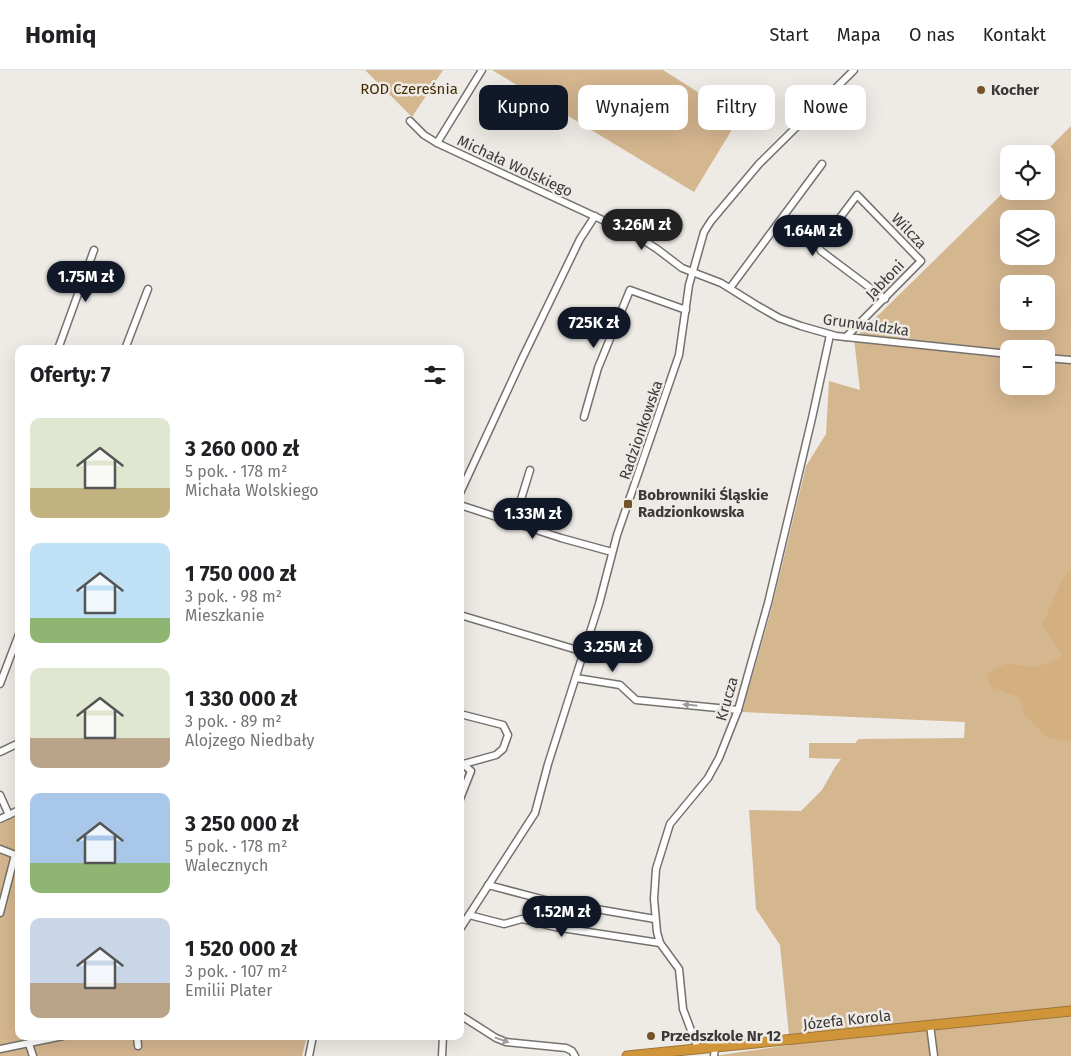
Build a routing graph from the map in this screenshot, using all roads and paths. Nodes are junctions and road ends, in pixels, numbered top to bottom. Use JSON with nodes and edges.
{"nodes":[{"id":1,"x":482,"y":70,"type":"edge"},
{"id":2,"x":854,"y":70,"type":"edge"},
{"id":3,"x":410,"y":121,"type":"dead end"},
{"id":4,"x":437,"y":144,"type":"junction"},
{"id":5,"x":822,"y":164,"type":"dead end"},
{"id":6,"x":595,"y":216,"type":"junction"},
{"id":7,"x":94,"y":250,"type":"dead end"},
{"id":8,"x":921,"y":261,"type":"joint"},
{"id":9,"x":692,"y":273,"type":"junction"},
{"id":10,"x":730,"y":288,"type":"junction"},
{"id":11,"x":148,"y":289,"type":"dead end"},
{"id":12,"x":885,"y":299,"type":"junction"},
{"id":13,"x":686,"y":310,"type":"junction"},
{"id":14,"x":830,"y":335,"type":"junction"},
{"id":15,"x":846,"y":337,"type":"junction"},
{"id":16,"x":59,"y":345,"type":"edge"},
{"id":17,"x":127,"y":345,"type":"edge"},
{"id":18,"x":1000,"y":353,"type":"edge"},
{"id":19,"x":1055,"y":359,"type":"edge"},
{"id":20,"x":1071,"y":360,"type":"edge"},
{"id":21,"x":584,"y":417,"type":"dead end"},
{"id":22,"x":530,"y":470,"type":"dead end"},
{"id":23,"x":464,"y":485,"type":"edge"},
{"id":24,"x":519,"y":503,"type":"junction"},
{"id":25,"x":464,"y":506,"type":"edge"},
{"id":26,"x":560,"y":516,"type":"dead end"},
{"id":27,"x":514,"y":522,"type":"junction"},
{"id":28,"x":612,"y":552,"type":"junction"},
{"id":29,"x":464,"y":616,"type":"edge"},
{"id":30,"x":15,"y":645,"type":"edge"},
{"id":31,"x":584,"y":652,"type":"junction"},
{"id":32,"x":576,"y":678,"type":"junction"},
{"id":33,"x":0,"y":684,"type":"edge"},
{"id":34,"x":738,"y":710,"type":"junction"},
{"id":35,"x":464,"y":715,"type":"edge"},
{"id":36,"x":15,"y":745,"type":"edge"},
{"id":37,"x":0,"y":752,"type":"edge"},
{"id":38,"x":464,"y":764,"type":"edge"},
{"id":39,"x":464,"y":767,"type":"edge"},
{"id":40,"x":464,"y":789,"type":"edge"},
{"id":41,"x":0,"y":795,"type":"edge"},
{"id":42,"x":15,"y":812,"type":"edge"},
{"id":43,"x":9,"y":815,"type":"junction"},
{"id":44,"x":0,"y":818,"type":"edge"},
{"id":45,"x":0,"y":849,"type":"edge"},
{"id":46,"x":15,"y":855,"type":"edge"},
{"id":47,"x":15,"y":863,"type":"edge"},
{"id":48,"x":488,"y":885,"type":"junction"},
{"id":49,"x":0,"y":913,"type":"edge"},
{"id":50,"x":469,"y":915,"type":"junction"},
{"id":51,"x":655,"y":919,"type":"junction"},
{"id":52,"x":464,"y":923,"type":"edge"},
{"id":53,"x":660,"y":943,"type":"junction"},
{"id":54,"x":1071,"y":1011,"type":"edge"},
{"id":55,"x":464,"y":1018,"type":"edge"},
{"id":56,"x":930,"y":1025,"type":"junction"},
{"id":57,"x":46,"y":1040,"type":"edge"},
{"id":58,"x":137,"y":1040,"type":"edge"},
{"id":59,"x":312,"y":1040,"type":"edge"},
{"id":60,"x":443,"y":1040,"type":"edge"},
{"id":61,"x":29,"y":1044,"type":"junction"},
{"id":62,"x":138,"y":1046,"type":"dead end"},
{"id":63,"x":0,"y":1049,"type":"edge"},
{"id":64,"x":698,"y":1049,"type":"junction"},
{"id":65,"x":714,"y":1051,"type":"edge"},
{"id":66,"x":33,"y":1056,"type":"edge"},
{"id":67,"x":310,"y":1056,"type":"edge"},
{"id":68,"x":442,"y":1056,"type":"edge"},
{"id":69,"x":576,"y":1056,"type":"edge"},
{"id":70,"x":626,"y":1056,"type":"edge"},
{"id":71,"x":934,"y":1056,"type":"edge"}],
"edges":[{"from":1,"to":4,"type":"street"},
{"from":2,"to":9,"type":"street","name":"Radzionkowska"},
{"from":3,"to":4,"type":"street","name":"Michała Wolskiego"},
{"from":4,"to":6,"type":"street","name":"Michała Wolskiego"},
{"from":5,"to":10,"type":"street"},
{"from":6,"to":9,"type":"street","name":"Michała Wolskiego"},
{"from":6,"to":23,"type":"street"},
{"from":7,"to":16,"type":"street"},
{"from":8,"to":12,"type":"street","name":"Jabłoni"},
{"from":8,"to":12,"type":"street","name":"Wilcza"},
{"from":9,"to":10,"type":"street","name":"Grunwaldzka"},
{"from":9,"to":13,"type":"street","name":"Radzionkowska"},
{"from":10,"to":14,"type":"street","name":"Grunwaldzka"},
{"from":11,"to":17,"type":"street"},
{"from":12,"to":15,"type":"street","name":"Jabłoni"},
{"from":13,"to":21,"type":"street"},
{"from":13,"to":28,"type":"street","name":"Radzionkowska"},
{"from":14,"to":15,"type":"street","name":"Grunwaldzka"},
{"from":14,"to":34,"type":"street","name":"Krucza"},
{"from":15,"to":18,"type":"street","name":"Grunwaldzka"},
{"from":19,"to":20,"type":"street"},
{"from":22,"to":24,"type":"street"},
{"from":24,"to":26,"type":"street"},
{"from":24,"to":27,"type":"street"},
{"from":25,"to":27,"type":"street"},
{"from":27,"to":28,"type":"street"},
{"from":28,"to":31,"type":"street","name":"Radzionkowska"},
{"from":29,"to":31,"type":"street"},
{"from":30,"to":33,"type":"street"},
{"from":31,"to":32,"type":"street","name":"Radzionkowska"},
{"from":34,"to":32,"type":"street","one_way":true},
{"from":32,"to":48,"type":"street","name":"Radzionkowska"},
{"from":34,"to":51,"type":"street","name":"Krucza"},
{"from":35,"to":38,"type":"street"},
{"from":36,"to":37,"type":"street"},
{"from":39,"to":40,"type":"street"},
{"from":41,"to":43,"type":"street"},
{"from":42,"to":43,"type":"street"},
{"from":43,"to":44,"type":"street"},
{"from":45,"to":46,"type":"street"},
{"from":47,"to":49,"type":"street"},
{"from":48,"to":50,"type":"street","name":"Radzionkowska"},
{"from":48,"to":51,"type":"street"},
{"from":50,"to":52,"type":"street","name":"Radzionkowska"},
{"from":50,"to":53,"type":"street"},
{"from":51,"to":53,"type":"street","name":"Krucza"},
{"from":53,"to":64,"type":"street","name":"Krucza"},
{"from":54,"to":56,"type":"highway","name":"Józefa Korola"},
{"from":55,"to":69,"type":"street","one_way":true},
{"from":56,"to":65,"type":"highway","name":"Józefa Korola"},
{"from":56,"to":71,"type":"street"},
{"from":57,"to":61,"type":"street"},
{"from":58,"to":62,"type":"street"},
{"from":59,"to":67,"type":"street"},
{"from":60,"to":68,"type":"street"},
{"from":61,"to":63,"type":"street"},
{"from":61,"to":66,"type":"street"},
{"from":64,"to":65,"type":"highway","name":"Józefa Korola"},
{"from":64,"to":70,"type":"highway","name":"Józefa Korola"}]}
